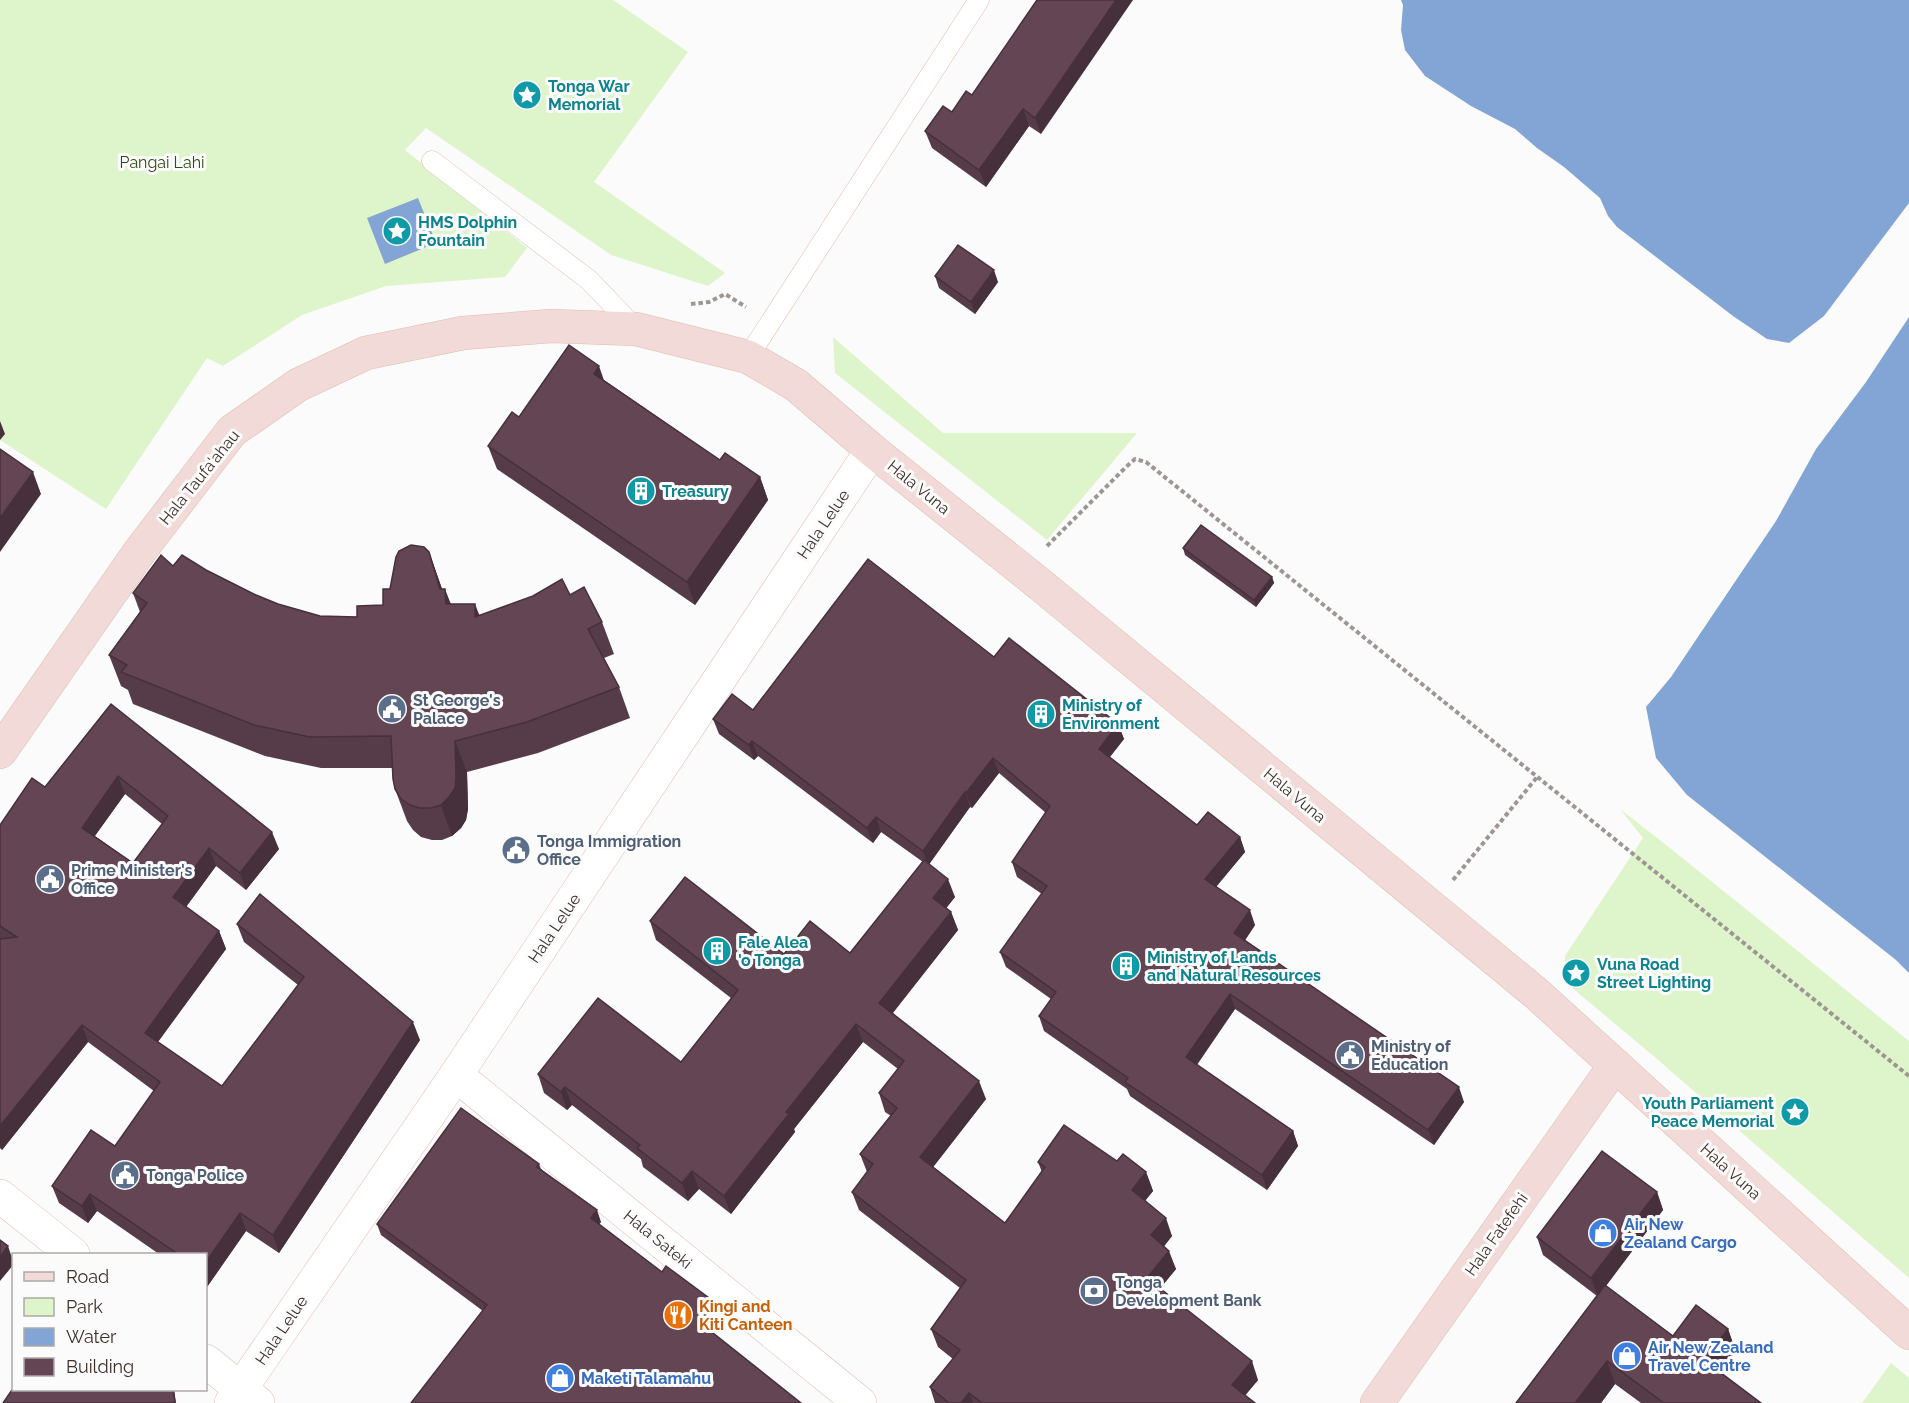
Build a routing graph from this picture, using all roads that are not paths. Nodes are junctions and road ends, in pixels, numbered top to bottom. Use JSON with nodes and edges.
{"nodes":[{"id":1,"x":979,"y":0,"type":"edge"},
{"id":2,"x":432,"y":161,"type":"dead end"},
{"id":3,"x":636,"y":329,"type":"junction"},
{"id":4,"x":748,"y":357,"type":"junction"},
{"id":5,"x":872,"y":450,"type":"junction"},
{"id":6,"x":0,"y":752,"type":"edge"},
{"id":7,"x":1615,"y":1065,"type":"junction"},
{"id":8,"x":456,"y":1075,"type":"junction"},
{"id":9,"x":0,"y":1196,"type":"edge"},
{"id":10,"x":72,"y":1253,"type":"edge"},
{"id":11,"x":1909,"y":1333,"type":"edge"},
{"id":12,"x":207,"y":1362,"type":"edge"},
{"id":13,"x":243,"y":1398,"type":"edge"},
{"id":14,"x":860,"y":1403,"type":"edge"},
{"id":15,"x":1377,"y":1403,"type":"edge"}],
"edges":[{"from":1,"to":4,"type":"lane"},
{"from":2,"to":3,"type":"lane"},
{"from":3,"to":4,"type":"main road","name":"Hala Vuna"},
{"from":3,"to":6,"type":"main road","name":"Hala Taufa'ahau"},
{"from":4,"to":5,"type":"main road","name":"Hala Vuna"},
{"from":5,"to":7,"type":"main road","name":"Hala Vuna"},
{"from":5,"to":8,"type":"street","name":"Hala Lelue"},
{"from":7,"to":11,"type":"main road","name":"Hala Vuna"},
{"from":7,"to":15,"type":"main road","name":"Hala Fatefehi"},
{"from":8,"to":13,"type":"street","name":"Hala Lelue"},
{"from":8,"to":14,"type":"street","name":"Hala Sateki"},
{"from":9,"to":10,"type":"street"},
{"from":12,"to":13,"type":"street"}]}
